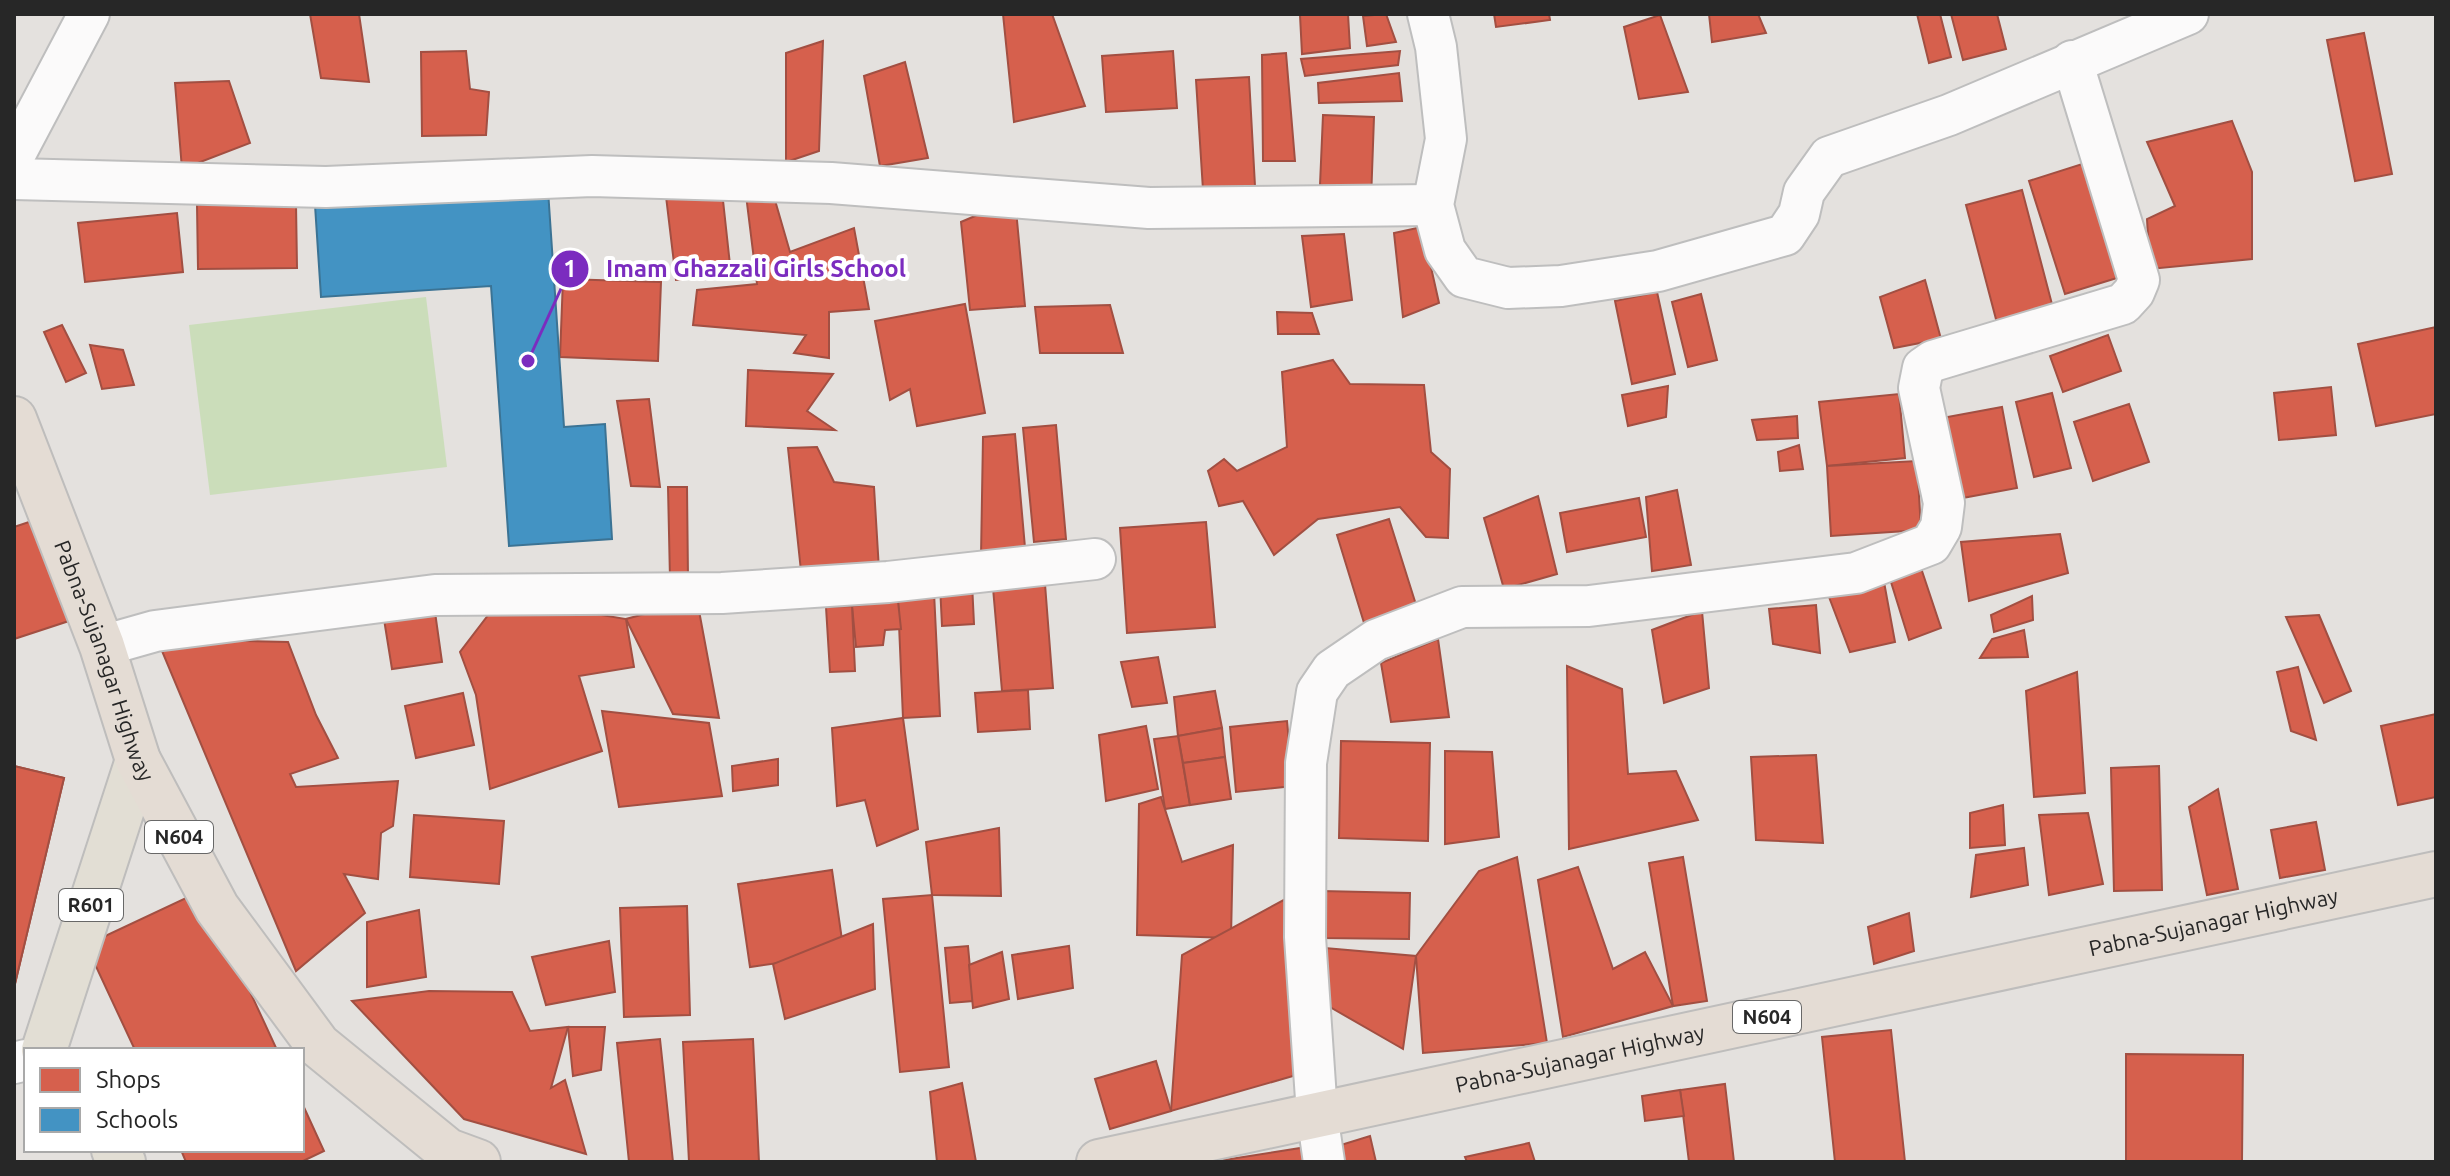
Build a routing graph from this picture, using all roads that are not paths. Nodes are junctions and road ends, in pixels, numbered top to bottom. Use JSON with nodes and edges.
{"nodes":[{"id":1,"x":89,"y":14,"type":"edge"},
{"id":2,"x":1428,"y":14,"type":"edge"},
{"id":3,"x":2188,"y":14,"type":"edge"},
{"id":4,"x":2072,"y":61,"type":"junction"},
{"id":5,"x":14,"y":156,"type":"edge"},
{"id":6,"x":14,"y":179,"type":"edge"},
{"id":7,"x":1433,"y":205,"type":"junction"},
{"id":8,"x":14,"y":419,"type":"edge"},
{"id":9,"x":1095,"y":559,"type":"dead end"},
{"id":10,"x":102,"y":646,"type":"junction"},
{"id":11,"x":138,"y":760,"type":"junction"},
{"id":12,"x":2436,"y":874,"type":"edge"},
{"id":13,"x":45,"y":1048,"type":"edge"},
{"id":14,"x":1317,"y":1114,"type":"junction"},
{"id":15,"x":478,"y":1162,"type":"edge"},
{"id":16,"x":1099,"y":1162,"type":"edge"},
{"id":17,"x":1324,"y":1162,"type":"edge"}],
"edges":[{"from":1,"to":5,"type":"street"},
{"from":2,"to":7,"type":"street"},
{"from":3,"to":4,"type":"street"},
{"from":4,"to":7,"type":"street"},
{"from":4,"to":14,"type":"street"},
{"from":6,"to":7,"type":"street"},
{"from":8,"to":10,"type":"highway","name":"Pabna-Sujanagar Highway","number":"N604"},
{"from":9,"to":10,"type":"street"},
{"from":10,"to":11,"type":"highway","name":"Pabna-Sujanagar Highway","number":"N604"},
{"from":11,"to":13,"type":"main road","number":"R601"},
{"from":11,"to":15,"type":"highway","name":"Pabna-Sujanagar Highway","number":"N604"},
{"from":12,"to":14,"type":"highway","name":"Pabna-Sujanagar Highway","number":"N604"},
{"from":14,"to":16,"type":"highway","name":"Pabna-Sujanagar Highway","number":"N604"},
{"from":14,"to":17,"type":"street"}]}
